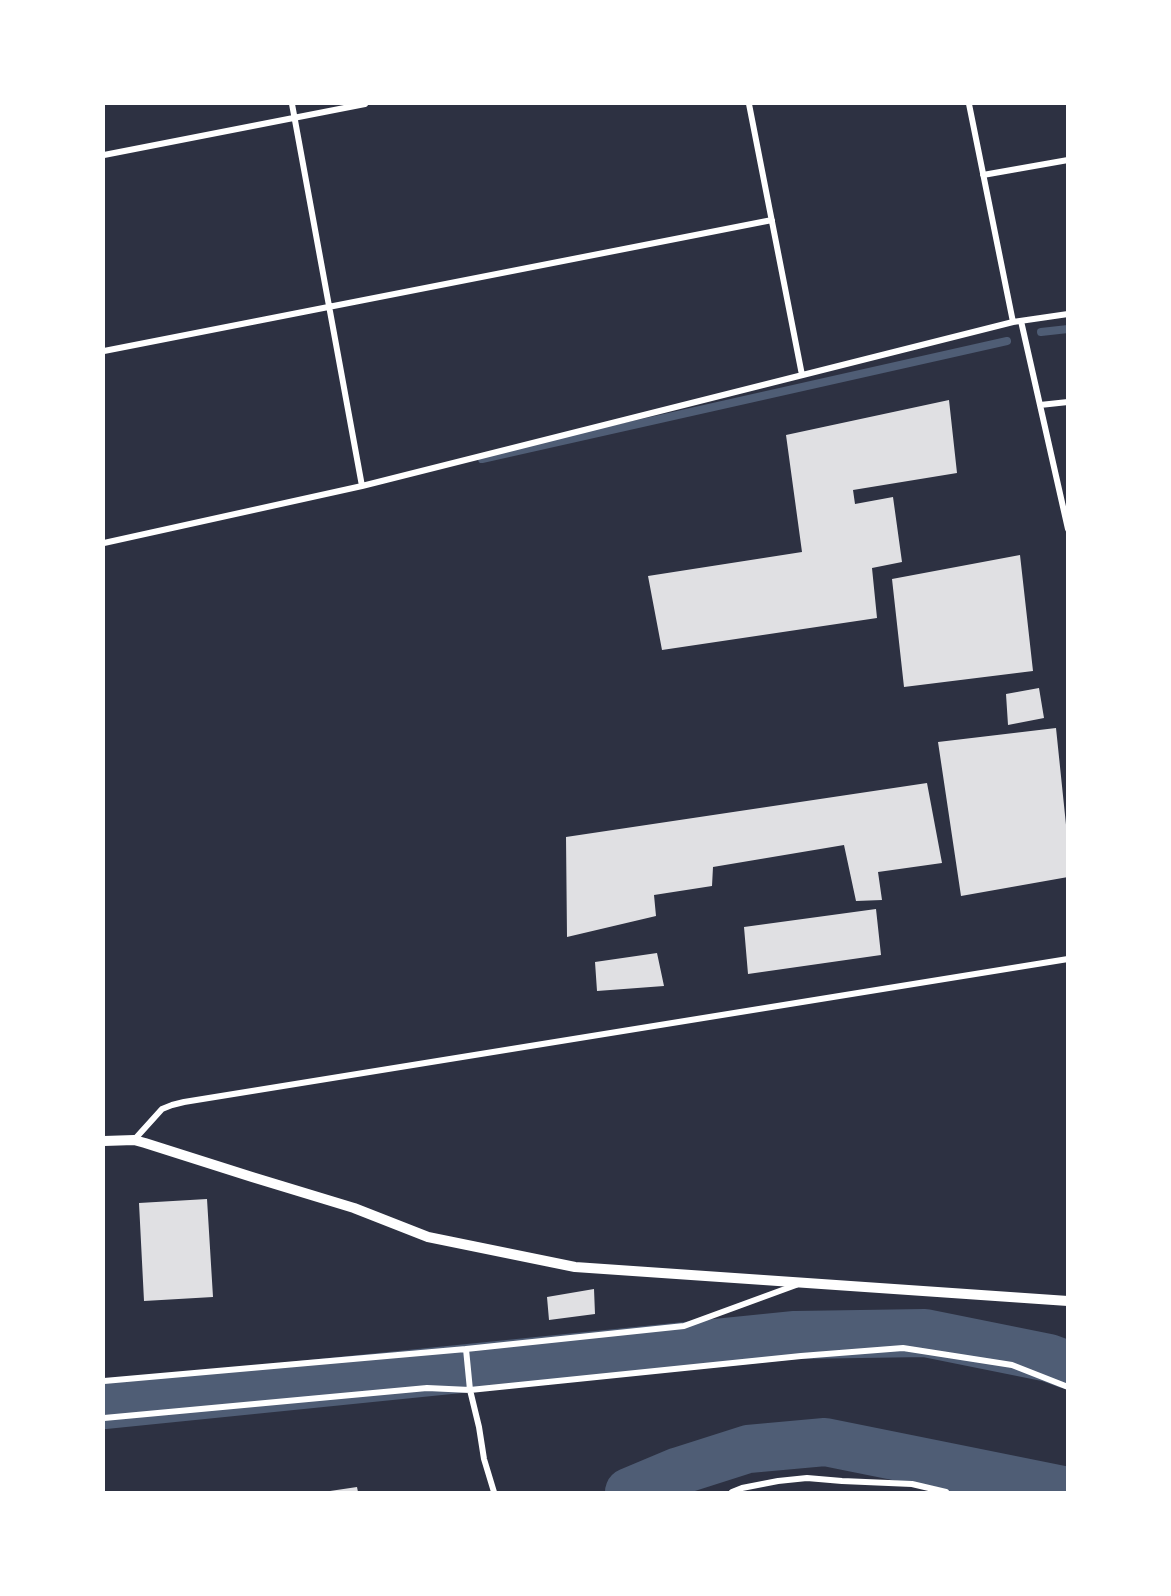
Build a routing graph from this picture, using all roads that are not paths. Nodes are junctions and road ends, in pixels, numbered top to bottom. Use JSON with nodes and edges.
{"nodes":[{"id":1,"x":292,"y":104,"type":"edge"},
{"id":2,"x":364,"y":104,"type":"edge"},
{"id":3,"x":749,"y":104,"type":"edge"},
{"id":4,"x":969,"y":104,"type":"edge"},
{"id":5,"x":295,"y":117,"type":"junction"},
{"id":6,"x":104,"y":155,"type":"edge"},
{"id":7,"x":1068,"y":160,"type":"edge"},
{"id":8,"x":983,"y":175,"type":"junction"},
{"id":9,"x":772,"y":220,"type":"junction"},
{"id":10,"x":329,"y":308,"type":"junction"},
{"id":11,"x":1068,"y":314,"type":"edge"},
{"id":12,"x":1021,"y":321,"type":"junction"},
{"id":13,"x":1013,"y":322,"type":"junction"},
{"id":14,"x":104,"y":351,"type":"edge"},
{"id":15,"x":802,"y":375,"type":"junction"},
{"id":16,"x":1068,"y":402,"type":"edge"},
{"id":17,"x":1040,"y":405,"type":"junction"},
{"id":18,"x":362,"y":486,"type":"junction"},
{"id":19,"x":1068,"y":529,"type":"edge"},
{"id":20,"x":104,"y":543,"type":"edge"},
{"id":21,"x":1068,"y":958,"type":"edge"},
{"id":22,"x":134,"y":1140,"type":"junction"},
{"id":23,"x":104,"y":1141,"type":"edge"},
{"id":24,"x":802,"y":1283,"type":"junction"},
{"id":25,"x":1068,"y":1301,"type":"edge"},
{"id":26,"x":466,"y":1348,"type":"junction"},
{"id":27,"x":104,"y":1381,"type":"edge"},
{"id":28,"x":1068,"y":1387,"type":"edge"},
{"id":29,"x":470,"y":1390,"type":"junction"},
{"id":30,"x":104,"y":1418,"type":"edge"},
{"id":31,"x":912,"y":1484,"type":"junction"},
{"id":32,"x":494,"y":1492,"type":"edge"},
{"id":33,"x":732,"y":1492,"type":"edge"},
{"id":34,"x":914,"y":1492,"type":"edge"},
{"id":35,"x":946,"y":1492,"type":"edge"}],
"edges":[{"from":1,"to":5,"type":"street"},
{"from":2,"to":5,"type":"street"},
{"from":3,"to":9,"type":"street"},
{"from":4,"to":8,"type":"street"},
{"from":5,"to":6,"type":"street"},
{"from":5,"to":10,"type":"street"},
{"from":7,"to":8,"type":"street"},
{"from":8,"to":13,"type":"street"},
{"from":9,"to":10,"type":"street"},
{"from":9,"to":15,"type":"street"},
{"from":10,"to":14,"type":"street"},
{"from":10,"to":18,"type":"street"},
{"from":11,"to":12,"type":"street"},
{"from":12,"to":13,"type":"street"},
{"from":12,"to":17,"type":"street"},
{"from":13,"to":15,"type":"street"},
{"from":15,"to":18,"type":"street"},
{"from":16,"to":17,"type":"street"},
{"from":17,"to":19,"type":"street"},
{"from":18,"to":20,"type":"street"},
{"from":21,"to":22,"type":"street"},
{"from":22,"to":23,"type":"street"},
{"from":22,"to":24,"type":"street"},
{"from":24,"to":25,"type":"street"},
{"from":24,"to":26,"type":"street"},
{"from":26,"to":27,"type":"street"},
{"from":26,"to":29,"type":"street"},
{"from":28,"to":29,"type":"street"},
{"from":29,"to":30,"type":"street"},
{"from":29,"to":32,"type":"street"},
{"from":31,"to":33,"type":"street"},
{"from":31,"to":34,"type":"street"},
{"from":31,"to":35,"type":"street"}]}
